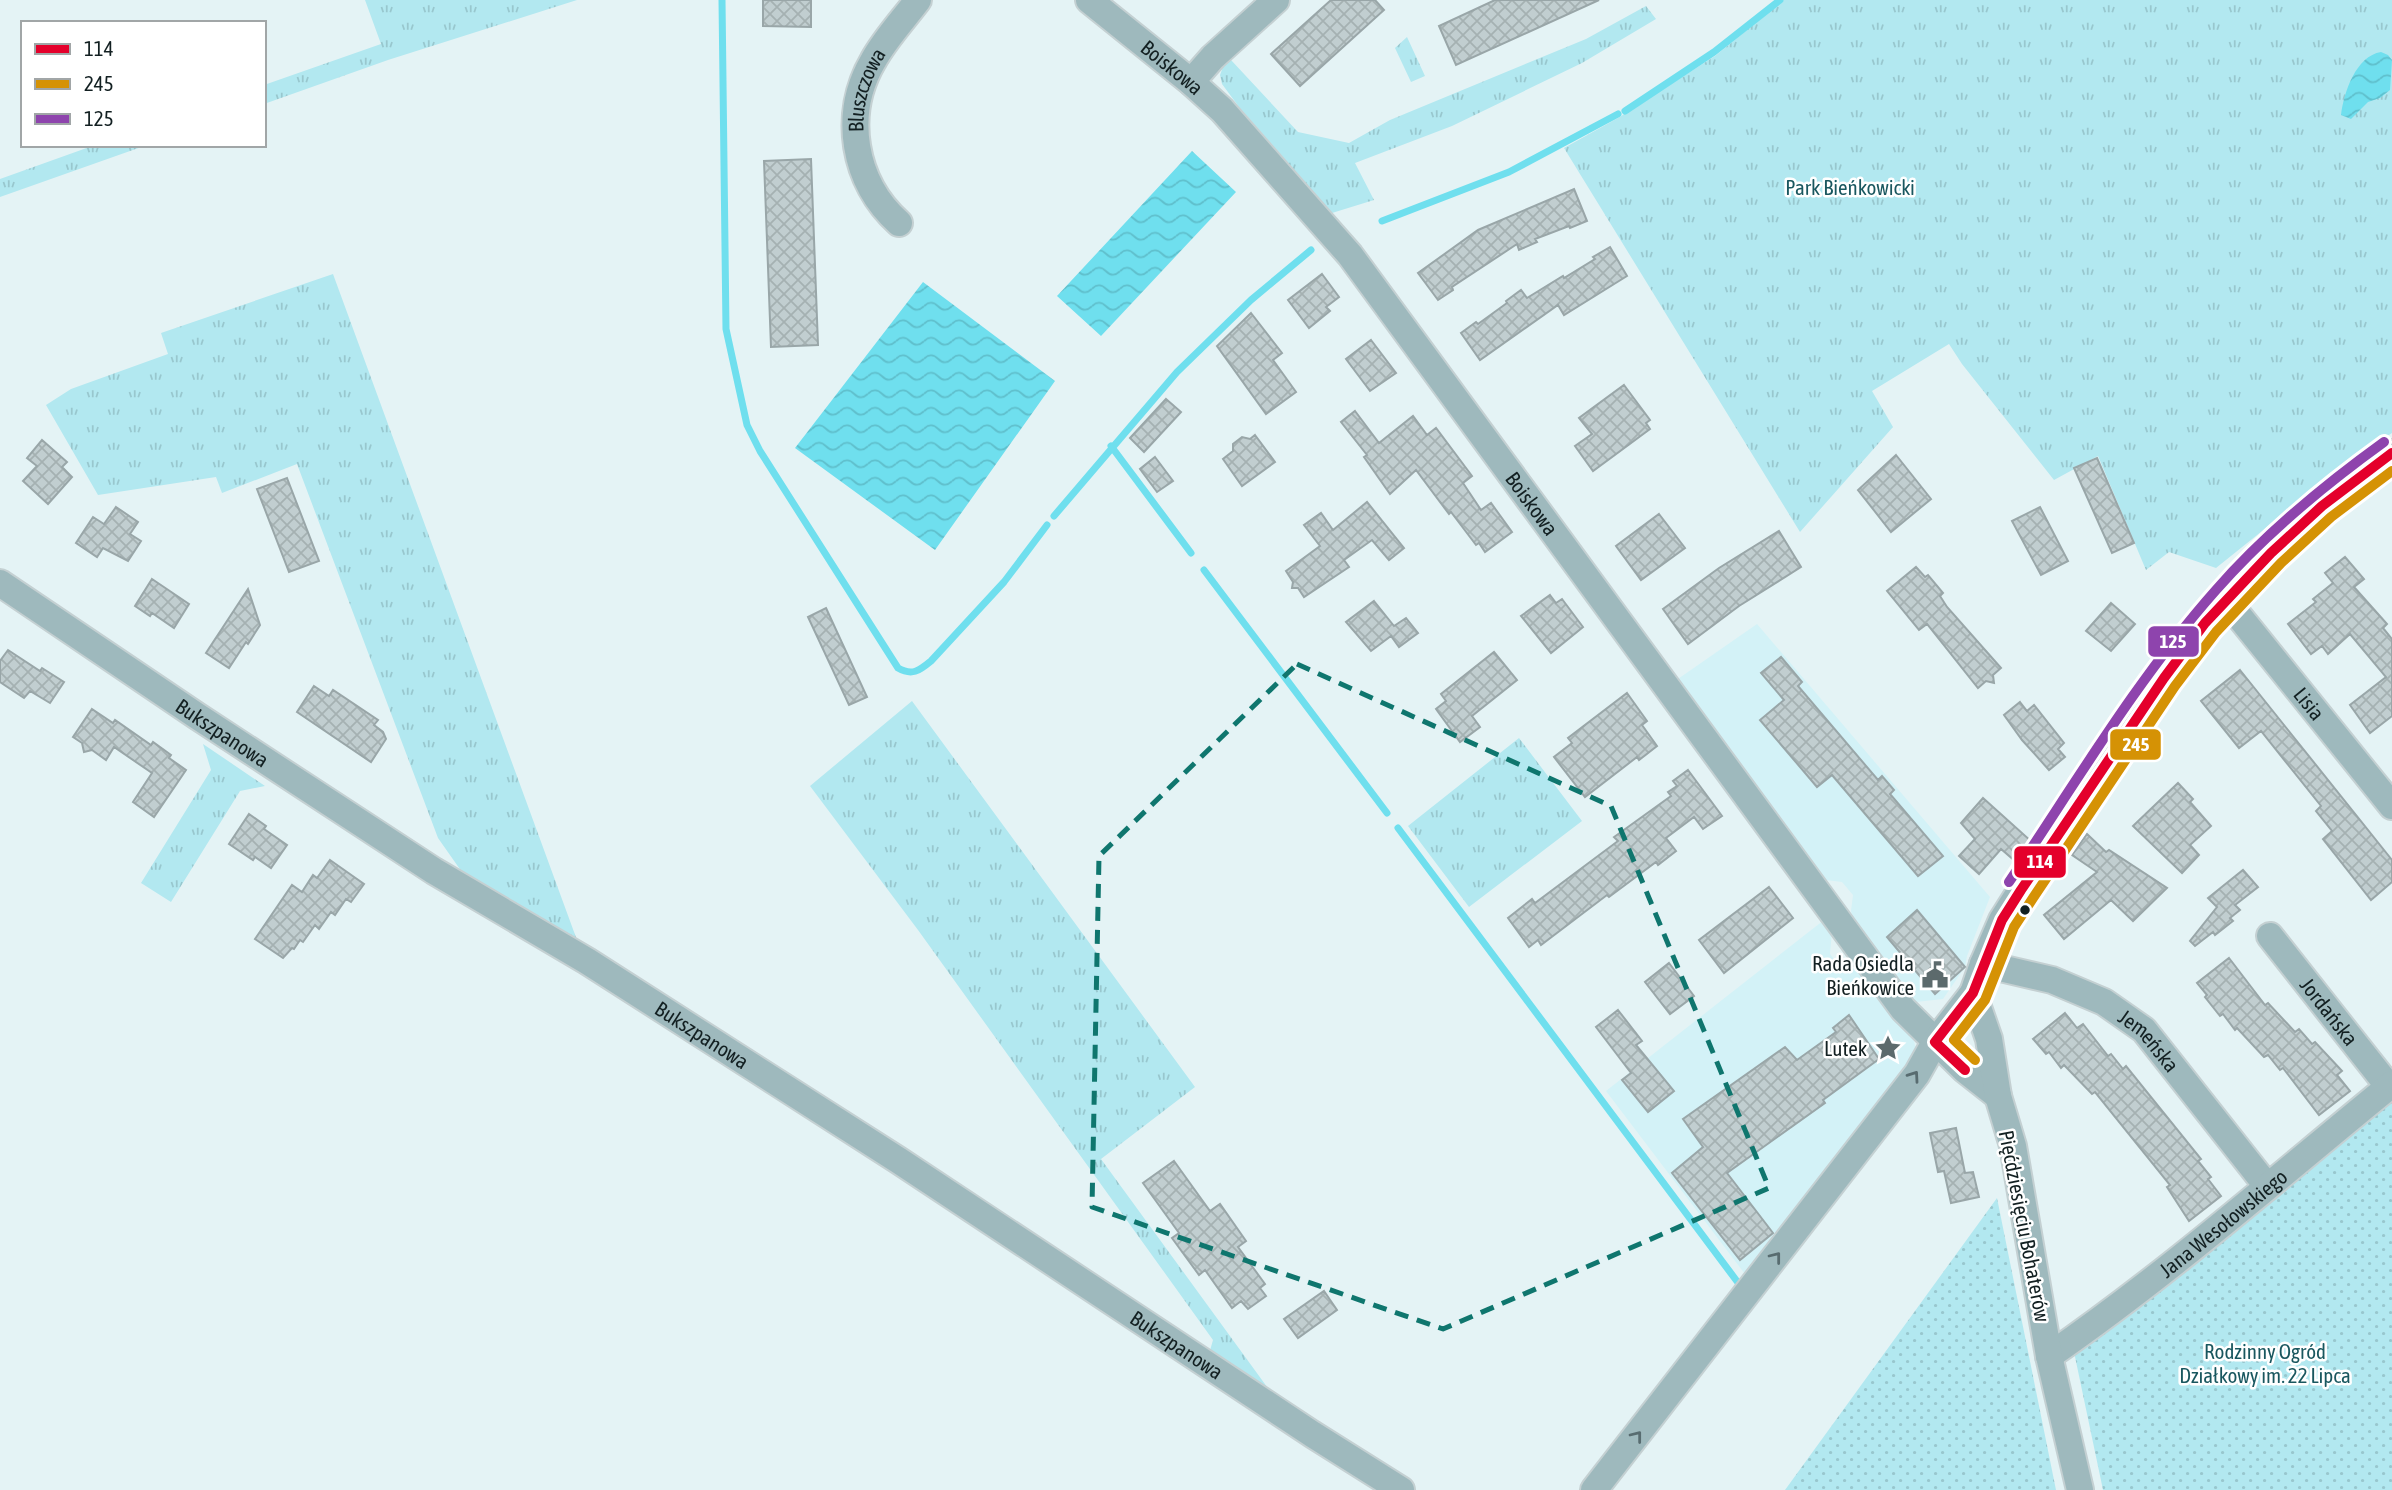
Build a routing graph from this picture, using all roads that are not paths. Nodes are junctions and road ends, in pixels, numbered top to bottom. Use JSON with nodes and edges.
{"nodes":[{"id":1,"x":918,"y":0,"type":"edge"},
{"id":2,"x":1089,"y":0,"type":"edge"},
{"id":3,"x":1276,"y":0,"type":"edge"},
{"id":4,"x":1191,"y":82,"type":"junction"},
{"id":5,"x":899,"y":223,"type":"dead end"},
{"id":6,"x":2392,"y":453,"type":"edge"},
{"id":7,"x":0,"y":583,"type":"edge"},
{"id":8,"x":2226,"y":600,"type":"junction"},
{"id":9,"x":2392,"y":806,"type":"edge"},
{"id":10,"x":2270,"y":936,"type":"dead end"},
{"id":11,"x":1983,"y":964,"type":"junction"},
{"id":12,"x":1973,"y":993,"type":"junction"},
{"id":13,"x":1936,"y":1042,"type":"junction"},
{"id":14,"x":2390,"y":1086,"type":"edge"},
{"id":15,"x":1998,"y":1096,"type":"junction"},
{"id":16,"x":2267,"y":1186,"type":"junction"},
{"id":17,"x":2049,"y":1356,"type":"junction"},
{"id":18,"x":1401,"y":1490,"type":"edge"},
{"id":19,"x":1594,"y":1490,"type":"edge"},
{"id":20,"x":2080,"y":1490,"type":"edge"}],
"edges":[{"from":1,"to":5,"type":"street","name":"Bluszczowa"},
{"from":2,"to":4,"type":"street","name":"Boiskowa"},
{"from":3,"to":4,"type":"street"},
{"from":4,"to":13,"type":"street","name":"Boiskowa"},
{"from":6,"to":8,"type":"street"},
{"from":7,"to":18,"type":"street","name":"Bukszpanowa"},
{"from":8,"to":9,"type":"street","name":"Lisia"},
{"from":8,"to":11,"type":"street"},
{"from":10,"to":14,"type":"street","name":"Jordańska"},
{"from":11,"to":12,"type":"street"},
{"from":11,"to":16,"type":"street","name":"Jemeńska"},
{"from":12,"to":13,"type":"street"},
{"from":12,"to":15,"type":"street","name":"Pięćdziesięciu Bohaterów"},
{"from":13,"to":15,"type":"street","name":"Boiskowa"},
{"from":19,"to":13,"type":"street","one_way":true},
{"from":14,"to":16,"type":"street","name":"Jana Wesołowskiego"},
{"from":15,"to":17,"type":"street","name":"Pięćdziesięciu Bohaterów"},
{"from":16,"to":17,"type":"street","name":"Jana Wesołowskiego"},
{"from":17,"to":20,"type":"street","name":"Pięćdziesięciu Bohaterów"}]}
